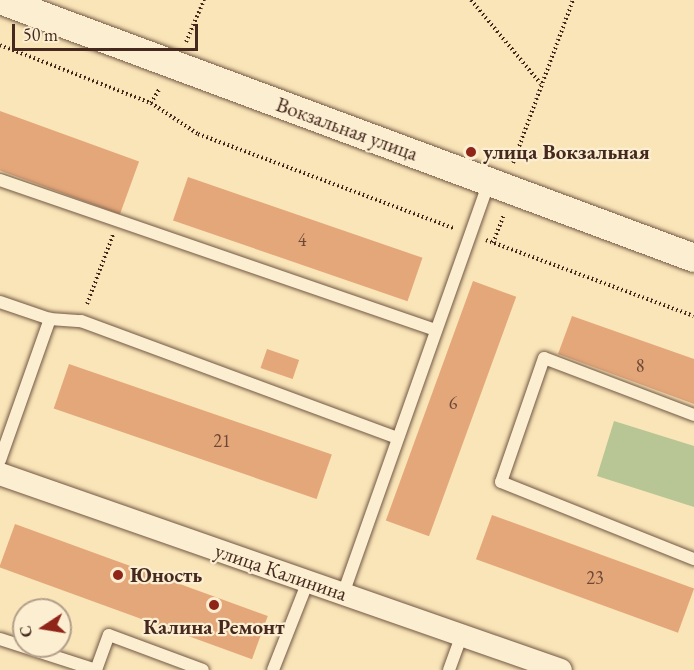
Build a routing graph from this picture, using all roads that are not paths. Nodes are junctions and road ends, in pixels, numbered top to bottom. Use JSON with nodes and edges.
{"nodes":[{"id":1,"x":0,"y":0,"type":"edge"},
{"id":2,"x":0,"y":180,"type":"edge"},
{"id":3,"x":501,"y":187,"type":"junction"},
{"id":4,"x":694,"y":258,"type":"edge"},
{"id":5,"x":0,"y":302,"type":"edge"},
{"id":6,"x":50,"y":319,"type":"junction"},
{"id":7,"x":436,"y":330,"type":"junction"},
{"id":8,"x":694,"y":415,"type":"edge"},
{"id":9,"x":397,"y":438,"type":"junction"},
{"id":10,"x":0,"y":460,"type":"edge"},
{"id":11,"x":0,"y":474,"type":"edge"},
{"id":12,"x":694,"y":559,"type":"edge"},
{"id":13,"x":308,"y":581,"type":"junction"},
{"id":14,"x":343,"y":594,"type":"junction"},
{"id":15,"x":462,"y":635,"type":"junction"},
{"id":16,"x":0,"y":639,"type":"edge"},
{"id":17,"x":203,"y":670,"type":"edge"},
{"id":18,"x":273,"y":670,"type":"edge"},
{"id":19,"x":449,"y":670,"type":"edge"},
{"id":20,"x":561,"y":670,"type":"edge"}],
"edges":[{"from":1,"to":3,"type":"street","name":"Вокзальная улица"},
{"from":2,"to":7,"type":"lane"},
{"from":3,"to":4,"type":"street","name":"Вокзальная улица"},
{"from":3,"to":7,"type":"lane"},
{"from":5,"to":6,"type":"lane"},
{"from":6,"to":9,"type":"lane"},
{"from":6,"to":10,"type":"lane"},
{"from":7,"to":9,"type":"lane"},
{"from":8,"to":12,"type":"lane"},
{"from":9,"to":14,"type":"lane"},
{"from":11,"to":13,"type":"street","name":"улица Калинина"},
{"from":13,"to":14,"type":"street","name":"улица Калинина"},
{"from":13,"to":18,"type":"lane"},
{"from":14,"to":15,"type":"street","name":"улица Калинина"},
{"from":15,"to":19,"type":"lane"},
{"from":15,"to":20,"type":"street","name":"улица Калинина"},
{"from":16,"to":17,"type":"lane"}]}
